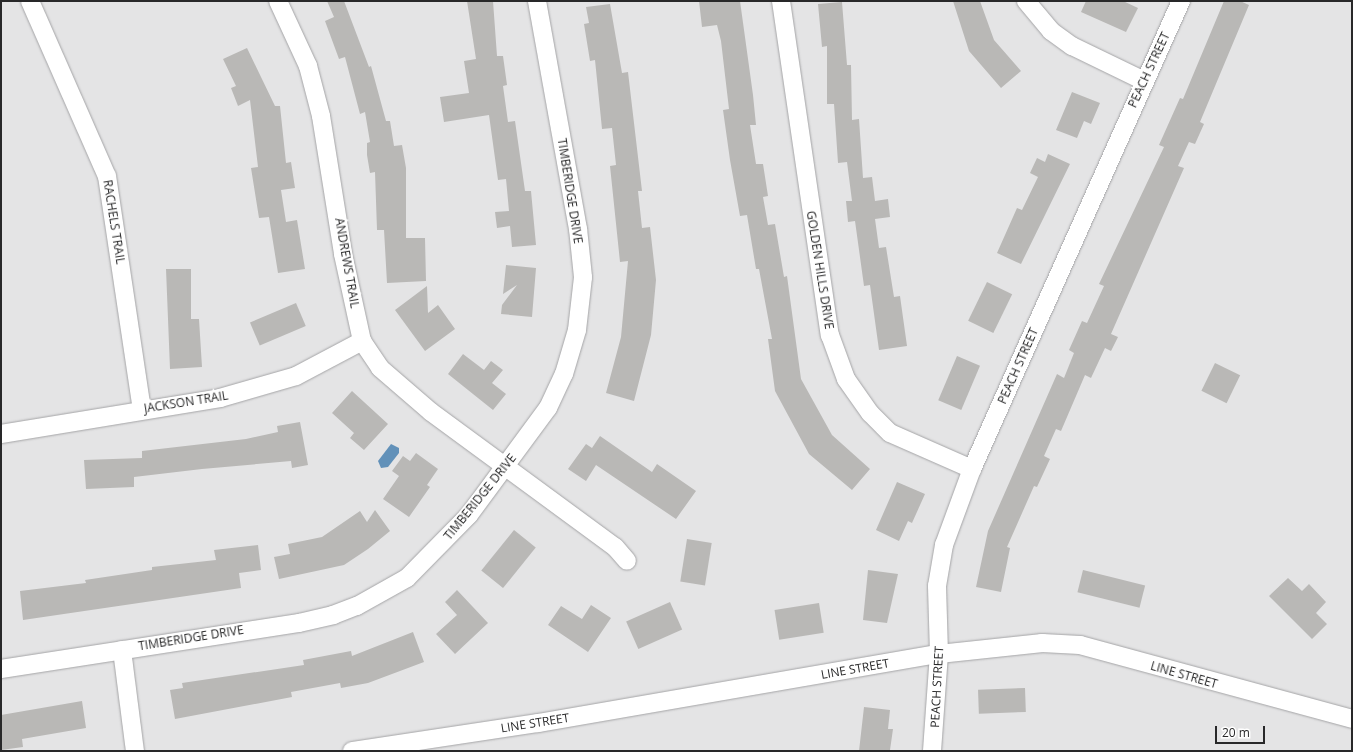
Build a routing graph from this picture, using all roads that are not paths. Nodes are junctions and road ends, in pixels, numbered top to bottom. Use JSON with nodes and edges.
{"nodes":[{"id":1,"x":30,"y":1,"type":"edge"},
{"id":2,"x":278,"y":1,"type":"edge"},
{"id":3,"x":537,"y":1,"type":"edge"},
{"id":4,"x":781,"y":1,"type":"edge"},
{"id":5,"x":1026,"y":1,"type":"edge"},
{"id":6,"x":1181,"y":1,"type":"edge"},
{"id":7,"x":1144,"y":81,"type":"junction"},
{"id":8,"x":362,"y":341,"type":"junction"},
{"id":9,"x":142,"y":409,"type":"junction"},
{"id":10,"x":1,"y":434,"type":"edge"},
{"id":11,"x":505,"y":468,"type":"junction"},
{"id":12,"x":972,"y":469,"type":"junction"},
{"id":13,"x":627,"y":561,"type":"dead end"},
{"id":14,"x":122,"y":650,"type":"junction"},
{"id":15,"x":939,"y":654,"type":"junction"},
{"id":16,"x":1,"y":669,"type":"edge"},
{"id":17,"x":1352,"y":719,"type":"edge"},
{"id":18,"x":135,"y":751,"type":"edge"},
{"id":19,"x":352,"y":751,"type":"edge"},
{"id":20,"x":932,"y":751,"type":"edge"}],
"edges":[{"from":1,"to":9,"type":"street","name":"RACHELS TRAIL"},
{"from":2,"to":8,"type":"street","name":"ANDREWS TRAIL"},
{"from":3,"to":11,"type":"street","name":"TIMBERIDGE DRIVE"},
{"from":4,"to":12,"type":"street","name":"GOLDEN HILLS DRIVE"},
{"from":5,"to":7,"type":"street"},
{"from":6,"to":7,"type":"street","name":"PEACH STREET"},
{"from":7,"to":12,"type":"street","name":"PEACH STREET"},
{"from":8,"to":9,"type":"street","name":"JACKSON TRAIL"},
{"from":8,"to":11,"type":"street","name":"ANDREWS TRAIL"},
{"from":9,"to":10,"type":"street","name":"JACKSON TRAIL"},
{"from":11,"to":13,"type":"street","name":"ANDREWS TRAIL"},
{"from":11,"to":14,"type":"street","name":"TIMBERIDGE DRIVE"},
{"from":12,"to":15,"type":"street","name":"PEACH STREET"},
{"from":14,"to":16,"type":"street","name":"TIMBERIDGE DRIVE"},
{"from":14,"to":18,"type":"street"},
{"from":15,"to":17,"type":"street","name":"LINE STREET"},
{"from":15,"to":19,"type":"street","name":"LINE STREET"},
{"from":15,"to":20,"type":"street","name":"PEACH STREET"}]}
